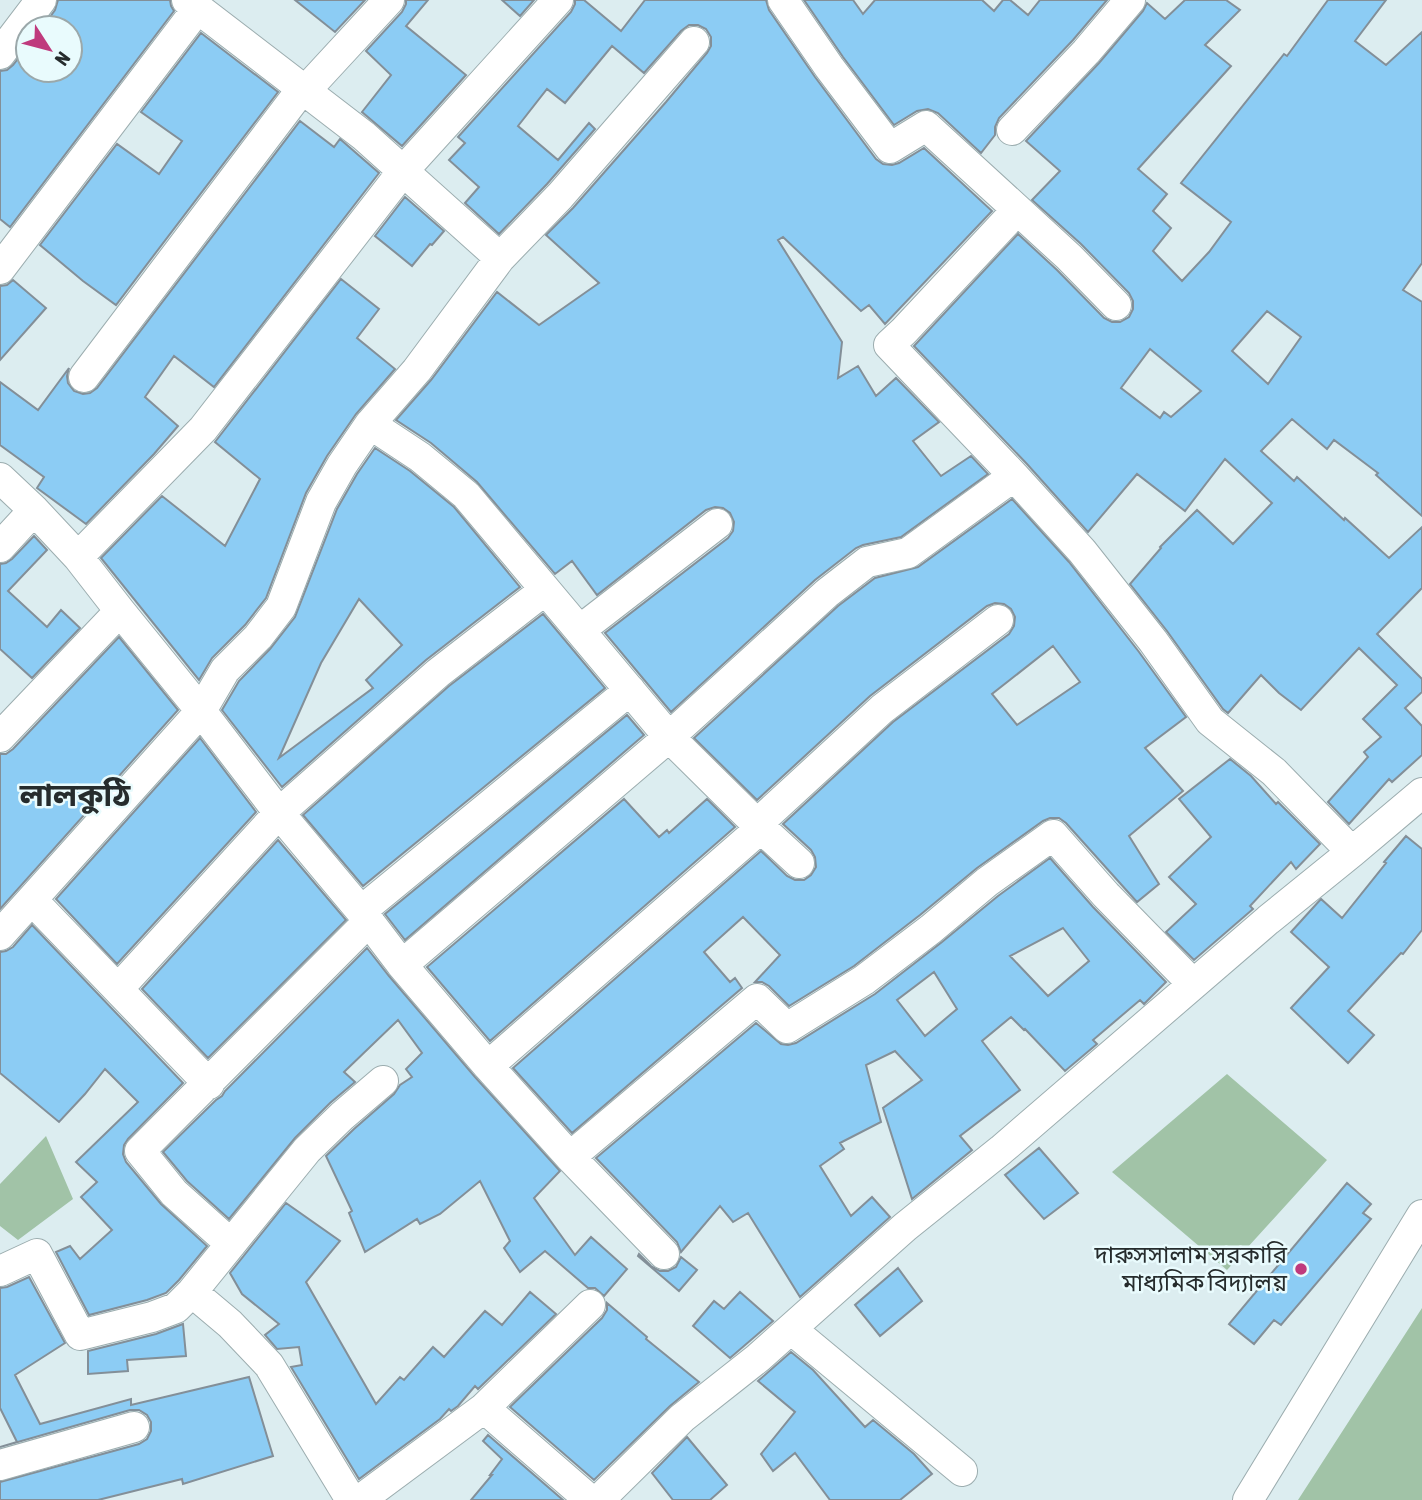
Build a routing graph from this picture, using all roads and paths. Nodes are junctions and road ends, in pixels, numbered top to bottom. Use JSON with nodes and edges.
{"nodes":[{"id":1,"x":41,"y":0,"type":"edge"},
{"id":2,"x":389,"y":0,"type":"edge"},
{"id":3,"x":558,"y":0,"type":"edge"},
{"id":4,"x":783,"y":0,"type":"edge"},
{"id":5,"x":1130,"y":0,"type":"edge"},
{"id":6,"x":192,"y":4,"type":"edge"},
{"id":7,"x":694,"y":43,"type":"dead end"},
{"id":8,"x":0,"y":54,"type":"edge"},
{"id":9,"x":303,"y":90,"type":"junction"},
{"id":10,"x":1012,"y":130,"type":"dead end"},
{"id":11,"x":403,"y":171,"type":"junction"},
{"id":12,"x":1017,"y":210,"type":"junction"},
{"id":13,"x":500,"y":258,"type":"junction"},
{"id":14,"x":0,"y":269,"type":"edge"},
{"id":15,"x":1116,"y":304,"type":"dead end"},
{"id":16,"x":84,"y":377,"type":"dead end"},
{"id":17,"x":370,"y":424,"type":"junction"},
{"id":18,"x":1014,"y":476,"type":"junction"},
{"id":19,"x":0,"y":478,"type":"edge"},
{"id":20,"x":34,"y":510,"type":"junction"},
{"id":21,"x":717,"y":524,"type":"dead end"},
{"id":22,"x":0,"y":547,"type":"edge"},
{"id":23,"x":78,"y":557,"type":"junction"},
{"id":24,"x":545,"y":590,"type":"junction"},
{"id":25,"x":120,"y":611,"type":"junction"},
{"id":26,"x":998,"y":620,"type":"dead end"},
{"id":27,"x":580,"y":630,"type":"junction"},
{"id":28,"x":630,"y":690,"type":"junction"},
{"id":29,"x":201,"y":711,"type":"junction"},
{"id":30,"x":0,"y":737,"type":"edge"},
{"id":31,"x":670,"y":737,"type":"junction"},
{"id":32,"x":1422,"y":793,"type":"edge"},
{"id":33,"x":279,"y":813,"type":"junction"},
{"id":34,"x":759,"y":826,"type":"junction"},
{"id":35,"x":1352,"y":852,"type":"junction"},
{"id":36,"x":799,"y":863,"type":"dead end"},
{"id":37,"x":32,"y":901,"type":"junction"},
{"id":38,"x":365,"y":916,"type":"junction"},
{"id":39,"x":0,"y":935,"type":"edge"},
{"id":40,"x":402,"y":965,"type":"junction"},
{"id":41,"x":1194,"y":984,"type":"junction"},
{"id":42,"x":118,"y":989,"type":"junction"},
{"id":43,"x":488,"y":1066,"type":"junction"},
{"id":44,"x":383,"y":1081,"type":"dead end"},
{"id":45,"x":209,"y":1084,"type":"junction"},
{"id":46,"x":570,"y":1157,"type":"junction"},
{"id":47,"x":1422,"y":1215,"type":"edge"},
{"id":48,"x":230,"y":1244,"type":"junction"},
{"id":49,"x":664,"y":1254,"type":"dead end"},
{"id":50,"x":0,"y":1271,"type":"edge"},
{"id":51,"x":192,"y":1292,"type":"junction"},
{"id":52,"x":590,"y":1305,"type":"dead end"},
{"id":53,"x":791,"y":1329,"type":"junction"},
{"id":54,"x":484,"y":1408,"type":"junction"},
{"id":55,"x":134,"y":1427,"type":"dead end"},
{"id":56,"x":0,"y":1465,"type":"edge"},
{"id":57,"x":962,"y":1471,"type":"dead end"},
{"id":58,"x":394,"y":1491,"type":"edge"},
{"id":59,"x":351,"y":1500,"type":"edge"},
{"id":60,"x":360,"y":1500,"type":"edge"},
{"id":61,"x":590,"y":1500,"type":"edge"},
{"id":62,"x":599,"y":1500,"type":"edge"},
{"id":63,"x":1248,"y":1500,"type":"edge"}],
"edges":[{"from":1,"to":8,"type":"street"},
{"from":2,"to":9,"type":"street"},
{"from":3,"to":11,"type":"street"},
{"from":4,"to":12,"type":"street"},
{"from":5,"to":10,"type":"street"},
{"from":6,"to":9,"type":"street"},
{"from":6,"to":14,"type":"street"},
{"from":7,"to":13,"type":"street"},
{"from":9,"to":11,"type":"street"},
{"from":9,"to":16,"type":"street"},
{"from":11,"to":13,"type":"street"},
{"from":11,"to":23,"type":"street"},
{"from":12,"to":15,"type":"street"},
{"from":12,"to":18,"type":"street"},
{"from":13,"to":17,"type":"street"},
{"from":17,"to":24,"type":"street"},
{"from":17,"to":29,"type":"street"},
{"from":18,"to":31,"type":"street"},
{"from":18,"to":35,"type":"street"},
{"from":19,"to":20,"type":"street"},
{"from":20,"to":22,"type":"street"},
{"from":20,"to":23,"type":"street"},
{"from":21,"to":27,"type":"street"},
{"from":23,"to":25,"type":"street"},
{"from":24,"to":27,"type":"street"},
{"from":24,"to":33,"type":"street"},
{"from":25,"to":29,"type":"street"},
{"from":25,"to":30,"type":"street"},
{"from":26,"to":34,"type":"street"},
{"from":27,"to":28,"type":"street"},
{"from":28,"to":31,"type":"street"},
{"from":28,"to":38,"type":"street"},
{"from":29,"to":33,"type":"street"},
{"from":29,"to":37,"type":"street"},
{"from":31,"to":34,"type":"street"},
{"from":31,"to":40,"type":"street"},
{"from":32,"to":35,"type":"street"},
{"from":33,"to":38,"type":"street"},
{"from":33,"to":42,"type":"street"},
{"from":34,"to":36,"type":"street"},
{"from":34,"to":43,"type":"street"},
{"from":35,"to":41,"type":"street"},
{"from":37,"to":39,"type":"street"},
{"from":37,"to":42,"type":"street"},
{"from":38,"to":40,"type":"street"},
{"from":38,"to":45,"type":"street"},
{"from":40,"to":43,"type":"street"},
{"from":41,"to":46,"type":"street"},
{"from":41,"to":53,"type":"street"},
{"from":42,"to":45,"type":"street"},
{"from":43,"to":46,"type":"street"},
{"from":44,"to":48,"type":"street"},
{"from":45,"to":48,"type":"street"},
{"from":46,"to":49,"type":"street"},
{"from":47,"to":63,"type":"street"},
{"from":48,"to":51,"type":"street"},
{"from":50,"to":51,"type":"street"},
{"from":51,"to":59,"type":"street"},
{"from":52,"to":54,"type":"street"},
{"from":53,"to":57,"type":"street"},
{"from":53,"to":62,"type":"street"},
{"from":54,"to":58,"type":"street"},
{"from":54,"to":61,"type":"street"},
{"from":55,"to":56,"type":"street"},
{"from":58,"to":60,"type":"street"}]}
